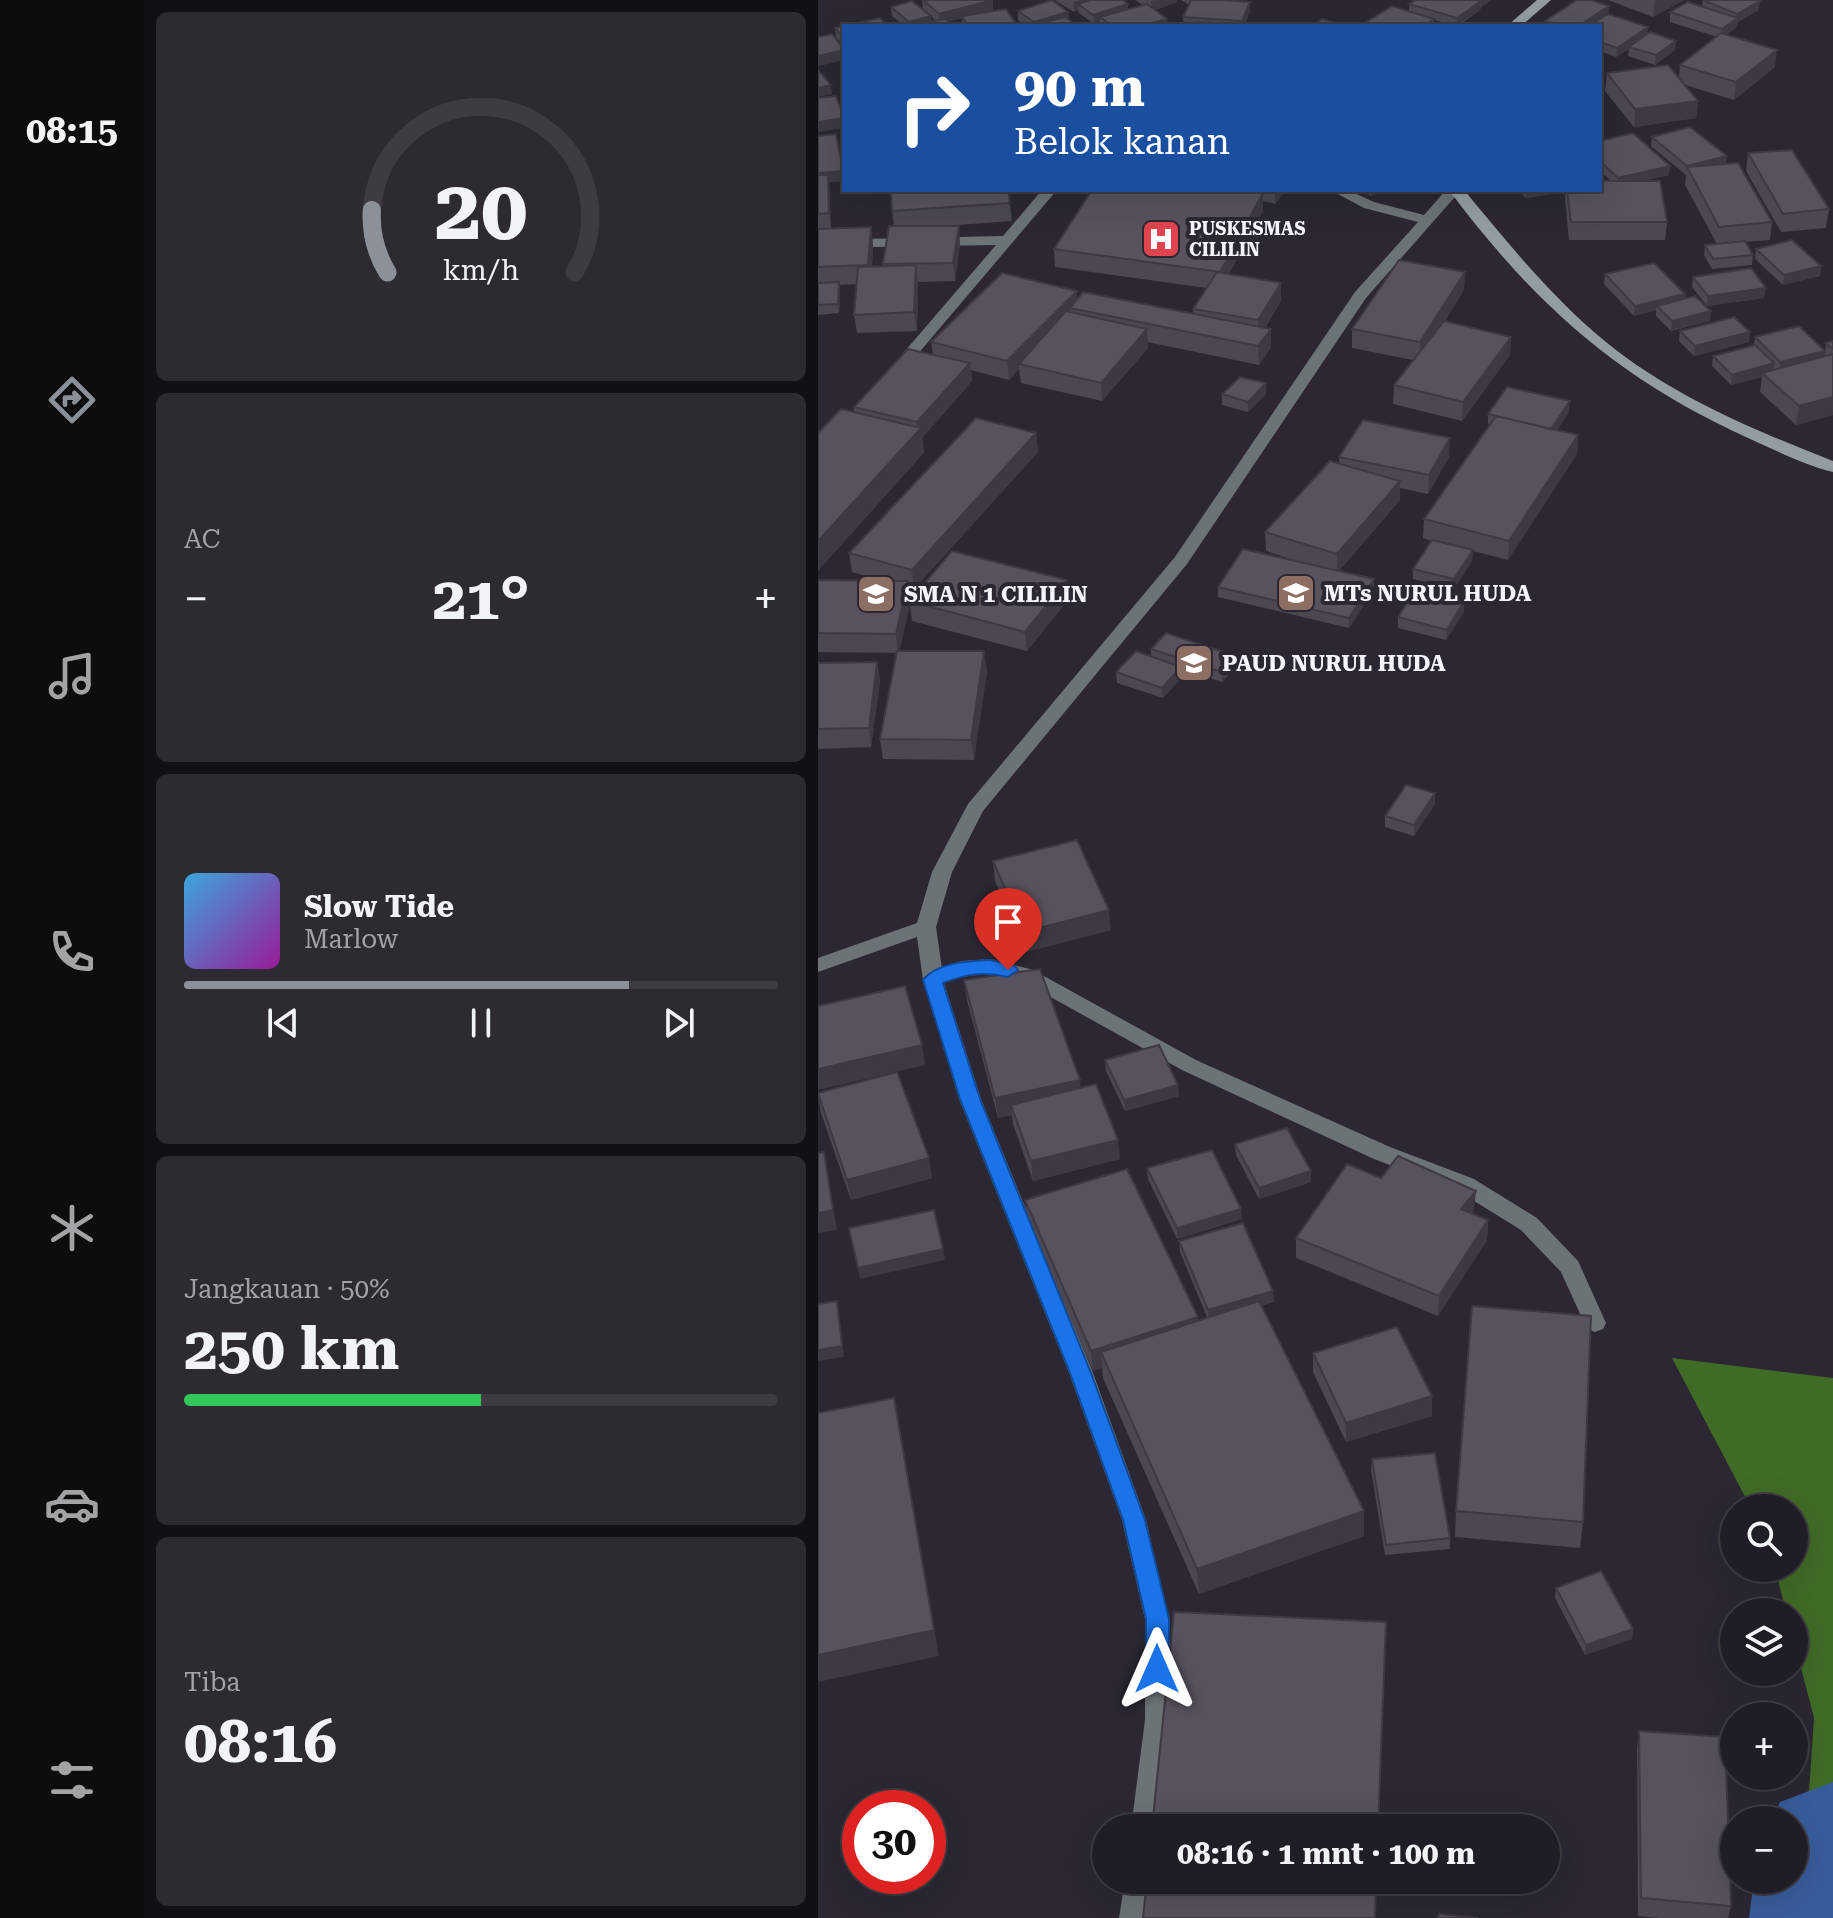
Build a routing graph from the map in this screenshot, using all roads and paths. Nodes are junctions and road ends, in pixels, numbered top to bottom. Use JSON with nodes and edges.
{"nodes":[{"id":1,"x":1545,"y":0,"type":"edge"},
{"id":2,"x":1515,"y":24,"type":"edge"},
{"id":3,"x":1048,"y":192,"type":"edge"},
{"id":4,"x":1341,"y":192,"type":"edge"},
{"id":5,"x":1453,"y":192,"type":"edge"},
{"id":6,"x":1457,"y":192,"type":"edge"},
{"id":7,"x":1427,"y":220,"type":"junction"},
{"id":8,"x":1005,"y":240,"type":"junction"},
{"id":9,"x":818,"y":244,"type":"edge"},
{"id":10,"x":901,"y":365,"type":"edge"},
{"id":11,"x":1833,"y":467,"type":"edge"},
{"id":12,"x":926,"y":927,"type":"junction"},
{"id":13,"x":818,"y":965,"type":"edge"},
{"id":14,"x":933,"y":980,"type":"junction"},
{"id":15,"x":1595,"y":1323,"type":"dead end"},
{"id":16,"x":1146,"y":1814,"type":"edge"},
{"id":17,"x":1136,"y":1894,"type":"edge"},
{"id":18,"x":1133,"y":1918,"type":"edge"}],
"edges":[{"from":1,"to":2,"type":"main road"},
{"from":3,"to":8,"type":"street"},
{"from":4,"to":7,"type":"street"},
{"from":5,"to":7,"type":"street"},
{"from":6,"to":11,"type":"main road"},
{"from":7,"to":12,"type":"street"},
{"from":8,"to":9,"type":"street"},
{"from":8,"to":10,"type":"street"},
{"from":12,"to":13,"type":"street"},
{"from":12,"to":14,"type":"street"},
{"from":14,"to":15,"type":"street"},
{"from":14,"to":16,"type":"street"},
{"from":17,"to":18,"type":"street"}]}
